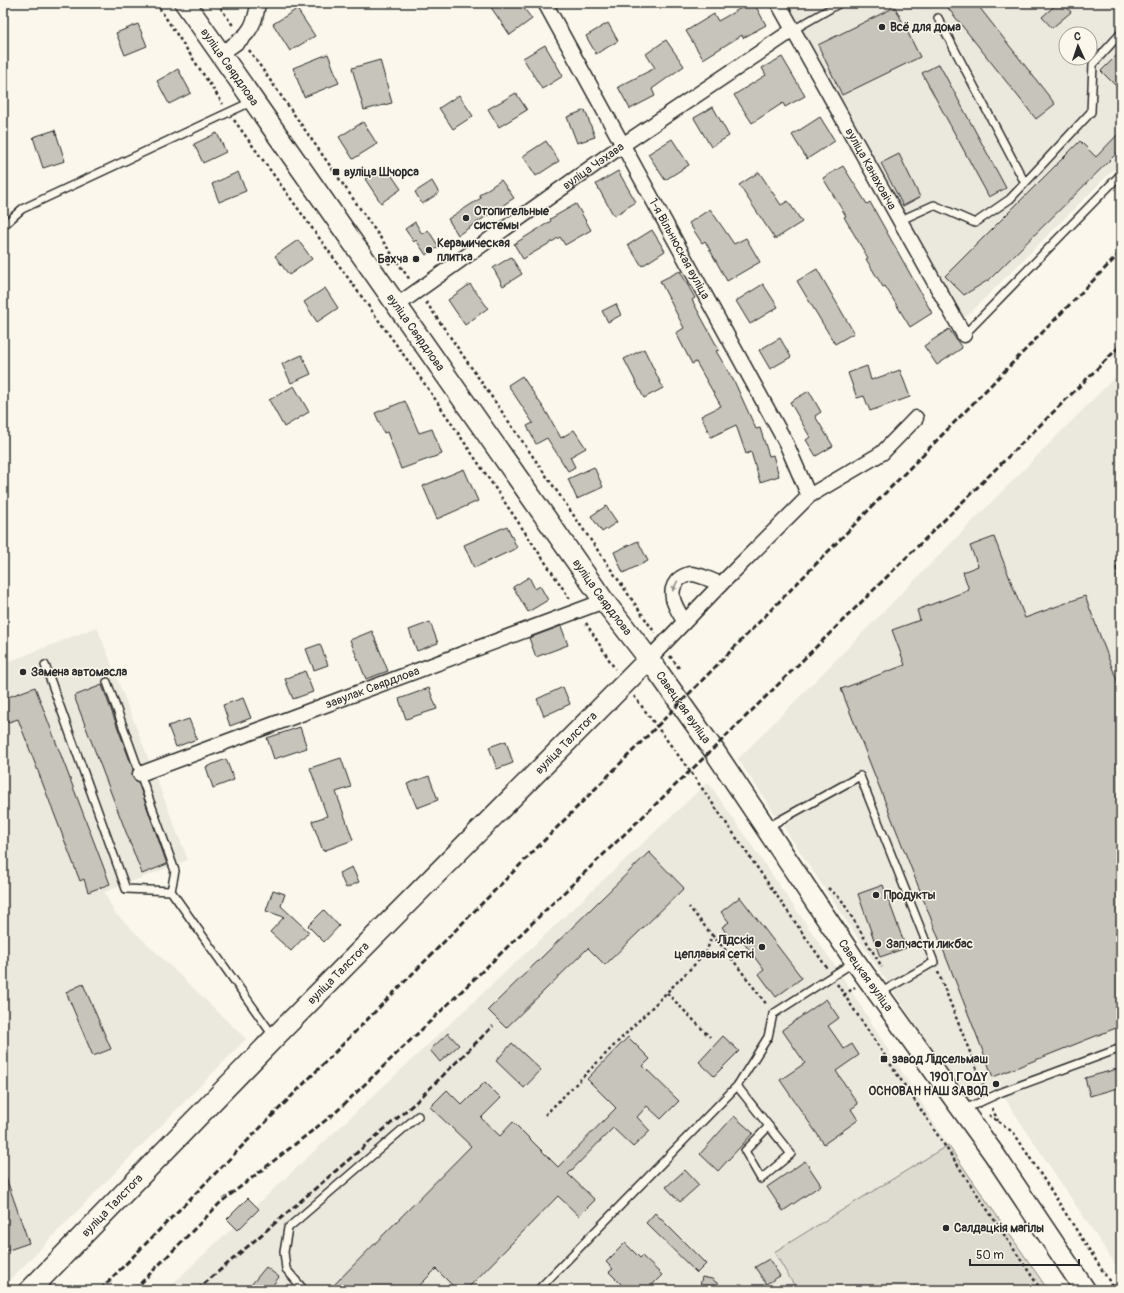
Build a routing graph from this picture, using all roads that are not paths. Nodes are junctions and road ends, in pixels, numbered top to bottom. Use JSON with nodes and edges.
{"nodes":[{"id":1,"x":185,"y":3,"type":"edge"},
{"id":2,"x":258,"y":3,"type":"edge"},
{"id":3,"x":545,"y":3,"type":"edge"},
{"id":4,"x":778,"y":3,"type":"edge"},
{"id":5,"x":840,"y":3,"type":"edge"},
{"id":6,"x":938,"y":18,"type":"dead end"},
{"id":7,"x":793,"y":30,"type":"junction"},
{"id":8,"x":1121,"y":33,"type":"edge"},
{"id":9,"x":220,"y":54,"type":"junction"},
{"id":10,"x":253,"y":101,"type":"junction"},
{"id":11,"x":624,"y":144,"type":"junction"},
{"id":12,"x":1121,"y":174,"type":"edge"},
{"id":13,"x":1026,"y":183,"type":"junction"},
{"id":14,"x":901,"y":220,"type":"junction"},
{"id":15,"x":3,"y":226,"type":"edge"},
{"id":16,"x":396,"y":306,"type":"junction"},
{"id":17,"x":964,"y":335,"type":"joint"},
{"id":18,"x":916,"y":418,"type":"dead end"},
{"id":19,"x":809,"y":496,"type":"junction"},
{"id":20,"x":720,"y":584,"type":"junction"},
{"id":21,"x":604,"y":601,"type":"junction"},
{"id":22,"x":684,"y":621,"type":"junction"},
{"id":23,"x":649,"y":659,"type":"junction"},
{"id":24,"x":45,"y":665,"type":"dead end"},
{"id":25,"x":107,"y":682,"type":"dead end"},
{"id":26,"x":140,"y":774,"type":"junction"},
{"id":27,"x":766,"y":828,"type":"junction"},
{"id":28,"x":171,"y":891,"type":"junction"},
{"id":29,"x":855,"y":961,"type":"junction"},
{"id":30,"x":879,"y":994,"type":"junction"},
{"id":31,"x":275,"y":1037,"type":"junction"},
{"id":32,"x":1121,"y":1048,"type":"edge"},
{"id":33,"x":737,"y":1086,"type":"junction"},
{"id":34,"x":963,"y":1110,"type":"junction"},
{"id":35,"x":418,"y":1116,"type":"dead end"},
{"id":36,"x":769,"y":1126,"type":"junction"},
{"id":37,"x":30,"y":1290,"type":"edge"},
{"id":38,"x":304,"y":1290,"type":"edge"},
{"id":39,"x":538,"y":1290,"type":"edge"},
{"id":40,"x":1085,"y":1290,"type":"edge"}],
"edges":[{"from":1,"to":9,"type":"main road","name":"вуліца Свярдлова"},
{"from":2,"to":9,"type":"street"},
{"from":3,"to":11,"type":"street","name":"1-я Вільнюская вуліца"},
{"from":4,"to":7,"type":"street","name":"вуліца Канаховіча"},
{"from":5,"to":7,"type":"lane"},
{"from":6,"to":13,"type":"lane"},
{"from":7,"to":11,"type":"street","name":"вуліца Чэхава"},
{"from":7,"to":14,"type":"street","name":"вуліца Канаховіча"},
{"from":8,"to":13,"type":"lane"},
{"from":9,"to":10,"type":"main road","name":"вуліца Свярдлова"},
{"from":10,"to":15,"type":"lane"},
{"from":10,"to":16,"type":"main road","name":"вуліца Свярдлова"},
{"from":11,"to":16,"type":"street","name":"вуліца Чэхава"},
{"from":11,"to":19,"type":"street","name":"1-я Вільнюская вуліца"},
{"from":12,"to":17,"type":"lane"},
{"from":13,"to":14,"type":"lane"},
{"from":14,"to":17,"type":"street","name":"вуліца Канаховіча"},
{"from":16,"to":21,"type":"main road","name":"вуліца Свярдлова"},
{"from":18,"to":19,"type":"street"},
{"from":19,"to":20,"type":"street"},
{"from":20,"to":22,"type":"street"},
{"from":20,"to":22,"type":"street","one_way":true},
{"from":21,"to":23,"type":"main road","name":"вуліца Свярдлова"},
{"from":21,"to":26,"type":"street","name":"завулак Свярдлова"},
{"from":22,"to":23,"type":"street"},
{"from":23,"to":27,"type":"main road","name":"Савецкая вуліца"},
{"from":23,"to":31,"type":"main road","name":"вуліца Талстога"},
{"from":24,"to":28,"type":"lane"},
{"from":25,"to":26,"type":"lane"},
{"from":26,"to":28,"type":"lane"},
{"from":27,"to":29,"type":"main road","name":"Савецкая вуліца"},
{"from":27,"to":30,"type":"lane"},
{"from":28,"to":31,"type":"lane"},
{"from":29,"to":30,"type":"main road","name":"Савецкая вуліца"},
{"from":29,"to":33,"type":"lane"},
{"from":30,"to":34,"type":"main road","name":"Савецкая вуліца"},
{"from":31,"to":37,"type":"main road","name":"вуліца Талстога"},
{"from":32,"to":34,"type":"lane"},
{"from":33,"to":36,"type":"lane"},
{"from":33,"to":39,"type":"lane"},
{"from":34,"to":40,"type":"main road","name":"Савецкая вуліца"},
{"from":35,"to":38,"type":"lane"},
{"from":36,"to":36,"type":"lane"}]}
